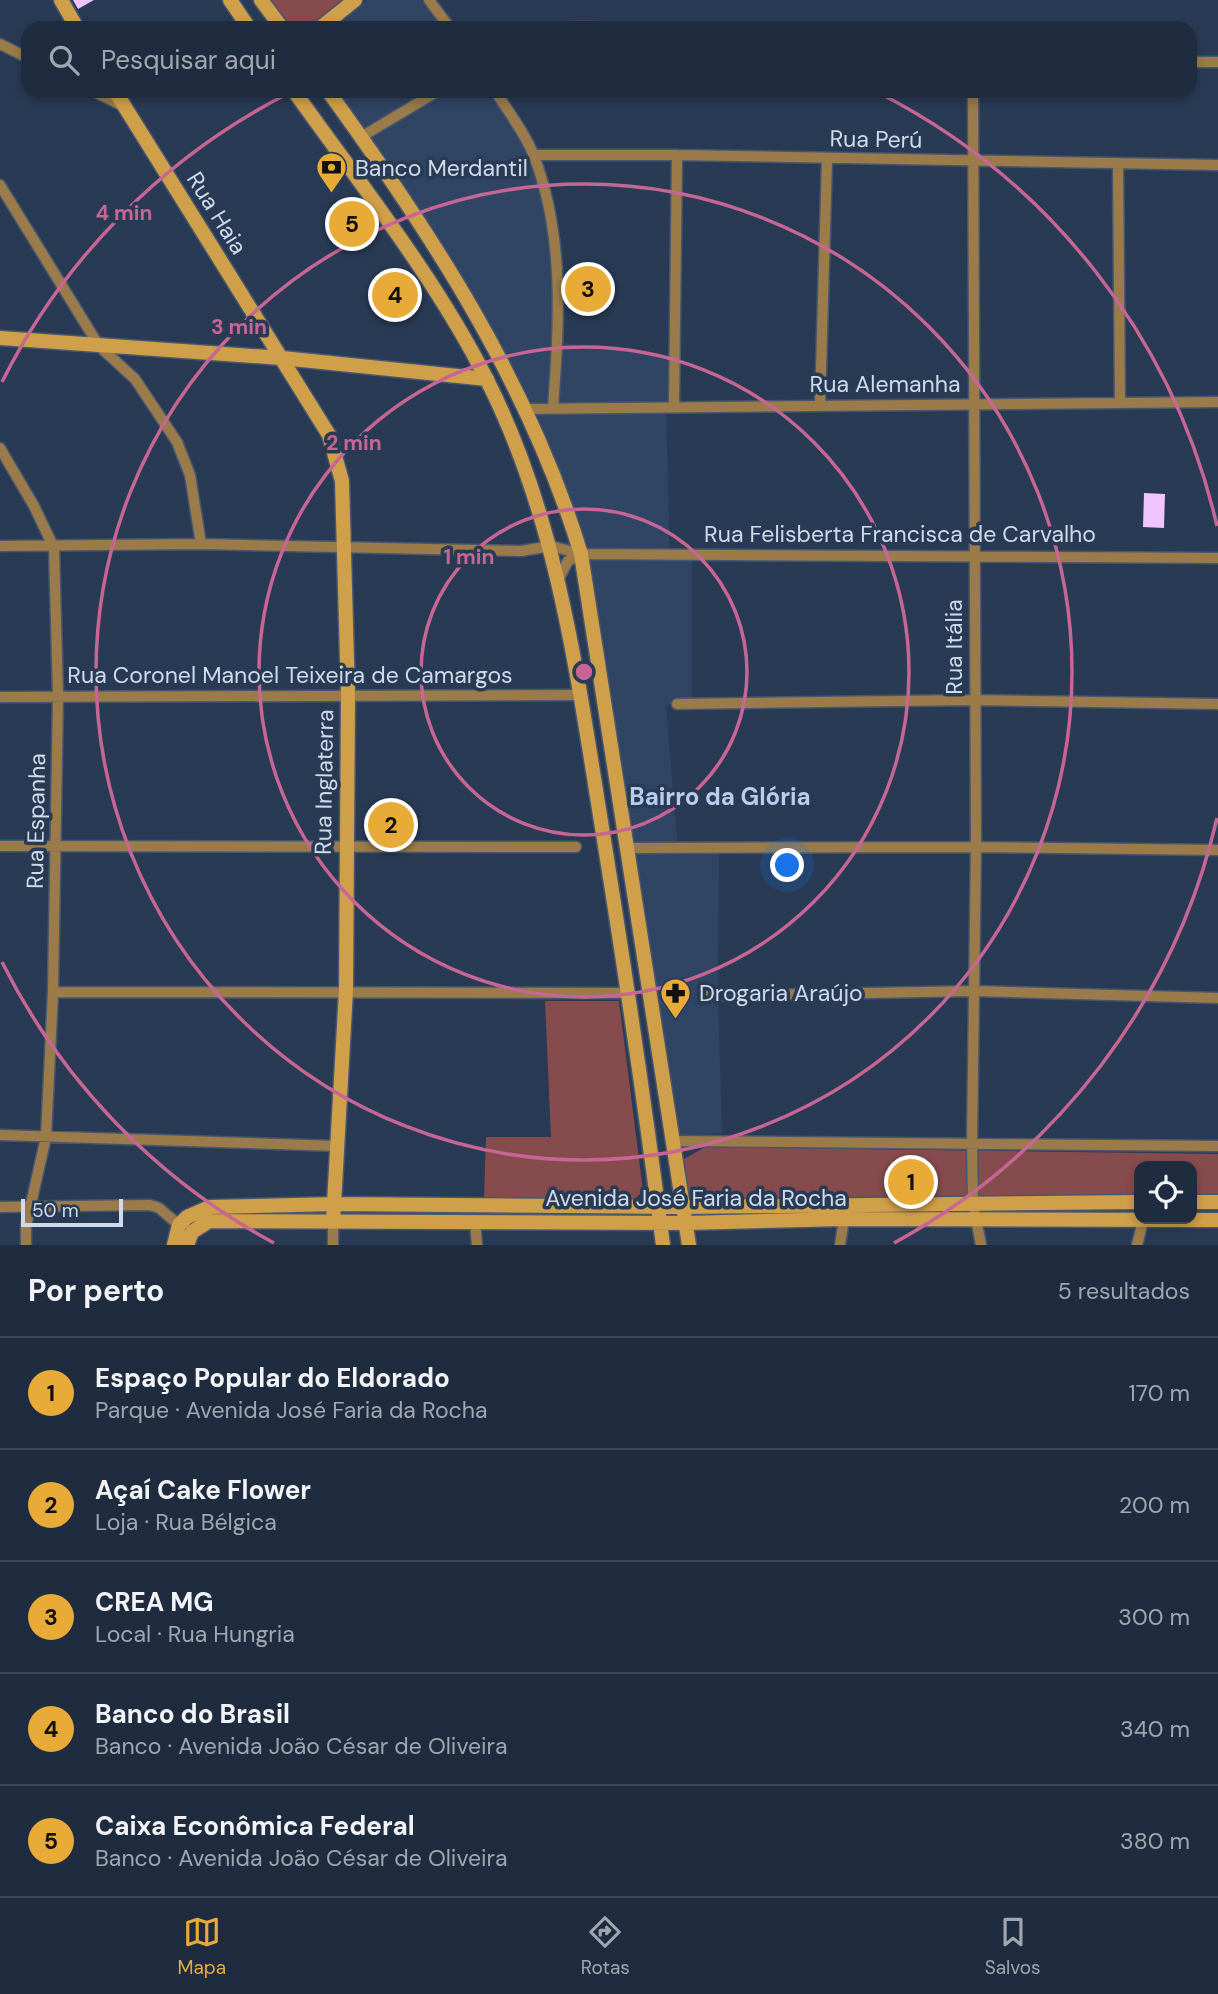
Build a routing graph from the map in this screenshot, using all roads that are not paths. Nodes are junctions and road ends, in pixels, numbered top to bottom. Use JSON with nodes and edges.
{"nodes":[{"id":1,"x":61,"y":0,"type":"edge"},
{"id":2,"x":230,"y":0,"type":"edge"},
{"id":3,"x":261,"y":0,"type":"edge"},
{"id":4,"x":355,"y":0,"type":"edge"},
{"id":5,"x":429,"y":0,"type":"edge"},
{"id":6,"x":73,"y":21,"type":"edge"},
{"id":7,"x":244,"y":21,"type":"edge"},
{"id":8,"x":277,"y":21,"type":"edge"},
{"id":9,"x":329,"y":21,"type":"edge"},
{"id":10,"x":445,"y":21,"type":"edge"},
{"id":11,"x":0,"y":44,"type":"edge"},
{"id":12,"x":21,"y":54,"type":"edge"},
{"id":13,"x":1197,"y":62,"type":"edge"},
{"id":14,"x":1218,"y":62,"type":"edge"},
{"id":15,"x":107,"y":98,"type":"edge"},
{"id":16,"x":119,"y":98,"type":"edge"},
{"id":17,"x":299,"y":98,"type":"edge"},
{"id":18,"x":333,"y":98,"type":"edge"},
{"id":19,"x":426,"y":98,"type":"edge"},
{"id":20,"x":499,"y":98,"type":"edge"},
{"id":21,"x":973,"y":98,"type":"edge"},
{"id":22,"x":125,"y":107,"type":"junction"},
{"id":23,"x":361,"y":137,"type":"junction"},
{"id":24,"x":533,"y":155,"type":"junction"},
{"id":25,"x":677,"y":155,"type":"junction"},
{"id":26,"x":827,"y":159,"type":"junction"},
{"id":27,"x":971,"y":163,"type":"junction"},
{"id":28,"x":1118,"y":164,"type":"junction"},
{"id":29,"x":1218,"y":165,"type":"edge"},
{"id":30,"x":1,"y":188,"type":"edge"},
{"id":31,"x":0,"y":338,"type":"edge"},
{"id":32,"x":99,"y":345,"type":"junction"},
{"id":33,"x":282,"y":358,"type":"junction"},
{"id":34,"x":487,"y":379,"type":"junction"},
{"id":35,"x":1120,"y":402,"type":"junction"},
{"id":36,"x":1218,"y":402,"type":"edge"},
{"id":37,"x":974,"y":404,"type":"junction"},
{"id":38,"x":820,"y":405,"type":"junction"},
{"id":39,"x":674,"y":407,"type":"junction"},
{"id":40,"x":553,"y":408,"type":"junction"},
{"id":41,"x":525,"y":409,"type":"junction"},
{"id":42,"x":0,"y":448,"type":"edge"},
{"id":43,"x":201,"y":544,"type":"junction"},
{"id":44,"x":551,"y":545,"type":"junction"},
{"id":45,"x":0,"y":546,"type":"edge"},
{"id":46,"x":54,"y":548,"type":"junction"},
{"id":47,"x":345,"y":550,"type":"junction"},
{"id":48,"x":581,"y":554,"type":"junction"},
{"id":49,"x":975,"y":554,"type":"junction"},
{"id":50,"x":1218,"y":558,"type":"edge"},
{"id":51,"x":558,"y":580,"type":"junction"},
{"id":52,"x":348,"y":695,"type":"junction"},
{"id":53,"x":581,"y":695,"type":"junction"},
{"id":54,"x":58,"y":696,"type":"junction"},
{"id":55,"x":0,"y":697,"type":"edge"},
{"id":56,"x":975,"y":700,"type":"junction"},
{"id":57,"x":677,"y":704,"type":"dead end"},
{"id":58,"x":1218,"y":704,"type":"edge"},
{"id":59,"x":346,"y":845,"type":"junction"},
{"id":60,"x":0,"y":846,"type":"edge"},
{"id":61,"x":57,"y":846,"type":"junction"},
{"id":62,"x":576,"y":847,"type":"dead end"},
{"id":63,"x":976,"y":847,"type":"junction"},
{"id":64,"x":628,"y":848,"type":"junction"},
{"id":65,"x":1218,"y":850,"type":"edge"},
{"id":66,"x":346,"y":990,"type":"junction"},
{"id":67,"x":974,"y":991,"type":"junction"},
{"id":68,"x":53,"y":992,"type":"junction"},
{"id":69,"x":629,"y":993,"type":"junction"},
{"id":70,"x":704,"y":996,"type":"dead end"},
{"id":71,"x":1218,"y":998,"type":"edge"},
{"id":72,"x":0,"y":1135,"type":"edge"},
{"id":73,"x":46,"y":1137,"type":"junction"},
{"id":74,"x":673,"y":1141,"type":"junction"},
{"id":75,"x":972,"y":1143,"type":"junction"},
{"id":76,"x":338,"y":1146,"type":"junction"},
{"id":77,"x":1218,"y":1146,"type":"edge"},
{"id":78,"x":1134,"y":1202,"type":"edge"},
{"id":79,"x":1197,"y":1202,"type":"edge"},
{"id":80,"x":1218,"y":1202,"type":"edge"},
{"id":81,"x":973,"y":1203,"type":"junction"},
{"id":82,"x":336,"y":1204,"type":"junction"},
{"id":83,"x":657,"y":1206,"type":"junction"},
{"id":84,"x":0,"y":1207,"type":"edge"},
{"id":85,"x":31,"y":1207,"type":"junction"},
{"id":86,"x":684,"y":1207,"type":"junction"},
{"id":87,"x":844,"y":1219,"type":"junction"},
{"id":88,"x":1197,"y":1220,"type":"edge"},
{"id":89,"x":1218,"y":1220,"type":"edge"},
{"id":90,"x":475,"y":1221,"type":"junction"},
{"id":91,"x":978,"y":1221,"type":"junction"},
{"id":92,"x":1134,"y":1221,"type":"edge"},
{"id":93,"x":333,"y":1222,"type":"junction"},
{"id":94,"x":660,"y":1223,"type":"junction"},
{"id":95,"x":686,"y":1223,"type":"junction"},
{"id":96,"x":1142,"y":1224,"type":"edge"},
{"id":97,"x":179,"y":1225,"type":"junction"},
{"id":98,"x":26,"y":1245,"type":"edge"},
{"id":99,"x":174,"y":1245,"type":"edge"},
{"id":100,"x":187,"y":1245,"type":"edge"},
{"id":101,"x":333,"y":1245,"type":"edge"},
{"id":102,"x":477,"y":1245,"type":"edge"},
{"id":103,"x":663,"y":1245,"type":"edge"},
{"id":104,"x":690,"y":1245,"type":"edge"},
{"id":105,"x":840,"y":1245,"type":"edge"},
{"id":106,"x":981,"y":1245,"type":"edge"},
{"id":107,"x":1137,"y":1245,"type":"edge"}],
"edges":[{"from":1,"to":6,"type":"street"},
{"from":2,"to":7,"type":"street"},
{"from":3,"to":8,"type":"street"},
{"from":4,"to":9,"type":"street"},
{"from":5,"to":10,"type":"street"},
{"from":11,"to":12,"type":"street"},
{"from":13,"to":14,"type":"street"},
{"from":15,"to":22,"type":"street"},
{"from":16,"to":22,"type":"street","name":"Rua Haia"},
{"from":17,"to":34,"type":"street"},
{"from":18,"to":23,"type":"street"},
{"from":19,"to":23,"type":"street"},
{"from":20,"to":24,"type":"street"},
{"from":21,"to":27,"type":"street","name":"Rua Itália"},
{"from":22,"to":33,"type":"street","name":"Rua Haia"},
{"from":23,"to":41,"type":"street"},
{"from":24,"to":25,"type":"street","name":"Rua Perú"},
{"from":24,"to":40,"type":"street"},
{"from":25,"to":26,"type":"street","name":"Rua Perú"},
{"from":25,"to":39,"type":"street"},
{"from":26,"to":27,"type":"street","name":"Rua Perú"},
{"from":26,"to":38,"type":"street"},
{"from":27,"to":28,"type":"street","name":"Rua Perú"},
{"from":27,"to":37,"type":"street","name":"Rua Itália"},
{"from":28,"to":29,"type":"street","name":"Rua Perú"},
{"from":28,"to":35,"type":"street"},
{"from":30,"to":32,"type":"street"},
{"from":31,"to":32,"type":"street"},
{"from":32,"to":33,"type":"street"},
{"from":32,"to":43,"type":"street"},
{"from":33,"to":34,"type":"street"},
{"from":33,"to":47,"type":"street","name":"Rua Inglaterra"},
{"from":34,"to":44,"type":"street"},
{"from":35,"to":36,"type":"street","name":"Rua Alemanha"},
{"from":35,"to":37,"type":"street","name":"Rua Alemanha"},
{"from":37,"to":38,"type":"street","name":"Rua Alemanha"},
{"from":37,"to":49,"type":"street","name":"Rua Itália"},
{"from":38,"to":39,"type":"street","name":"Rua Alemanha"},
{"from":39,"to":40,"type":"street","name":"Rua Alemanha"},
{"from":40,"to":41,"type":"street","name":"Rua Alemanha"},
{"from":41,"to":48,"type":"street"},
{"from":42,"to":46,"type":"street","name":"Rua Espanha"},
{"from":43,"to":46,"type":"street"},
{"from":43,"to":47,"type":"street"},
{"from":44,"to":47,"type":"street"},
{"from":44,"to":48,"type":"street","name":"Rua Felisberta Francisca de Carvalho"},
{"from":44,"to":51,"type":"street"},
{"from":45,"to":46,"type":"street"},
{"from":46,"to":54,"type":"street","name":"Rua Espanha"},
{"from":47,"to":52,"type":"street","name":"Rua Inglaterra"},
{"from":48,"to":49,"type":"street","name":"Rua Felisberta Francisca de Carvalho"},
{"from":48,"to":51,"type":"street"},
{"from":48,"to":64,"type":"street"},
{"from":49,"to":50,"type":"street","name":"Rua Felisberta Francisca de Carvalho"},
{"from":49,"to":56,"type":"street","name":"Rua Itália"},
{"from":51,"to":53,"type":"street"},
{"from":52,"to":53,"type":"street","name":"Rua Coronel Manoel Teixeira de Camargos"},
{"from":52,"to":54,"type":"street","name":"Rua Coronel Manoel Teixeira de Camargos"},
{"from":52,"to":59,"type":"street","name":"Rua Inglaterra"},
{"from":53,"to":69,"type":"street"},
{"from":54,"to":55,"type":"street","name":"Rua Coronel Manoel Teixeira de Camargos"},
{"from":54,"to":61,"type":"street","name":"Rua Espanha"},
{"from":56,"to":57,"type":"street"},
{"from":56,"to":58,"type":"street"},
{"from":56,"to":63,"type":"street","name":"Rua Itália"},
{"from":59,"to":61,"type":"street"},
{"from":59,"to":62,"type":"street"},
{"from":59,"to":66,"type":"street","name":"Rua Inglaterra"},
{"from":60,"to":61,"type":"street"},
{"from":61,"to":68,"type":"street","name":"Rua Espanha"},
{"from":63,"to":64,"type":"street"},
{"from":63,"to":65,"type":"street"},
{"from":63,"to":67,"type":"street","name":"Rua Itália"},
{"from":64,"to":74,"type":"street"},
{"from":66,"to":68,"type":"street"},
{"from":66,"to":69,"type":"street"},
{"from":66,"to":76,"type":"street","name":"Rua Inglaterra"},
{"from":67,"to":70,"type":"street"},
{"from":67,"to":71,"type":"street"},
{"from":67,"to":75,"type":"street","name":"Rua Itália"},
{"from":68,"to":73,"type":"street","name":"Rua Espanha"},
{"from":69,"to":83,"type":"street"},
{"from":72,"to":73,"type":"street"},
{"from":73,"to":76,"type":"street"},
{"from":73,"to":85,"type":"street","name":"Rua Espanha"},
{"from":74,"to":75,"type":"street"},
{"from":74,"to":86,"type":"street"},
{"from":75,"to":77,"type":"street"},
{"from":75,"to":81,"type":"street","name":"Rua Itália"},
{"from":76,"to":82,"type":"street","name":"Rua Inglaterra"},
{"from":78,"to":81,"type":"street","name":"Avenida José Faria da Rocha"},
{"from":79,"to":80,"type":"street"},
{"from":81,"to":86,"type":"street","name":"Avenida José Faria da Rocha"},
{"from":81,"to":91,"type":"street","name":"Rua Itália"},
{"from":82,"to":83,"type":"street","name":"Avenida José Faria da Rocha"},
{"from":82,"to":93,"type":"street","name":"Rua Inglaterra"},
{"from":82,"to":97,"type":"street","name":"Avenida José Faria da Rocha"},
{"from":83,"to":86,"type":"street","name":"Avenida José Faria da Rocha"},
{"from":83,"to":94,"type":"street"},
{"from":84,"to":85,"type":"street"},
{"from":85,"to":97,"type":"street"},
{"from":85,"to":98,"type":"street","name":"Rua Espanha"},
{"from":86,"to":95,"type":"street"},
{"from":87,"to":91,"type":"street","name":"Avenida José Faria da Rocha"},
{"from":87,"to":95,"type":"street","name":"Avenida José Faria da Rocha"},
{"from":87,"to":105,"type":"street"},
{"from":88,"to":89,"type":"street","name":"Avenida José Faria da Rocha"},
{"from":90,"to":93,"type":"street","name":"Avenida José Faria da Rocha"},
{"from":90,"to":94,"type":"street","name":"Avenida José Faria da Rocha"},
{"from":90,"to":102,"type":"street"},
{"from":91,"to":92,"type":"street","name":"Avenida José Faria da Rocha"},
{"from":91,"to":106,"type":"street","name":"Rua Itália"},
{"from":93,"to":100,"type":"street","name":"Avenida José Faria da Rocha"},
{"from":93,"to":101,"type":"street"},
{"from":94,"to":95,"type":"street","name":"Avenida José Faria da Rocha"},
{"from":94,"to":103,"type":"street"},
{"from":95,"to":104,"type":"street"},
{"from":96,"to":107,"type":"street"},
{"from":97,"to":99,"type":"street"}]}
